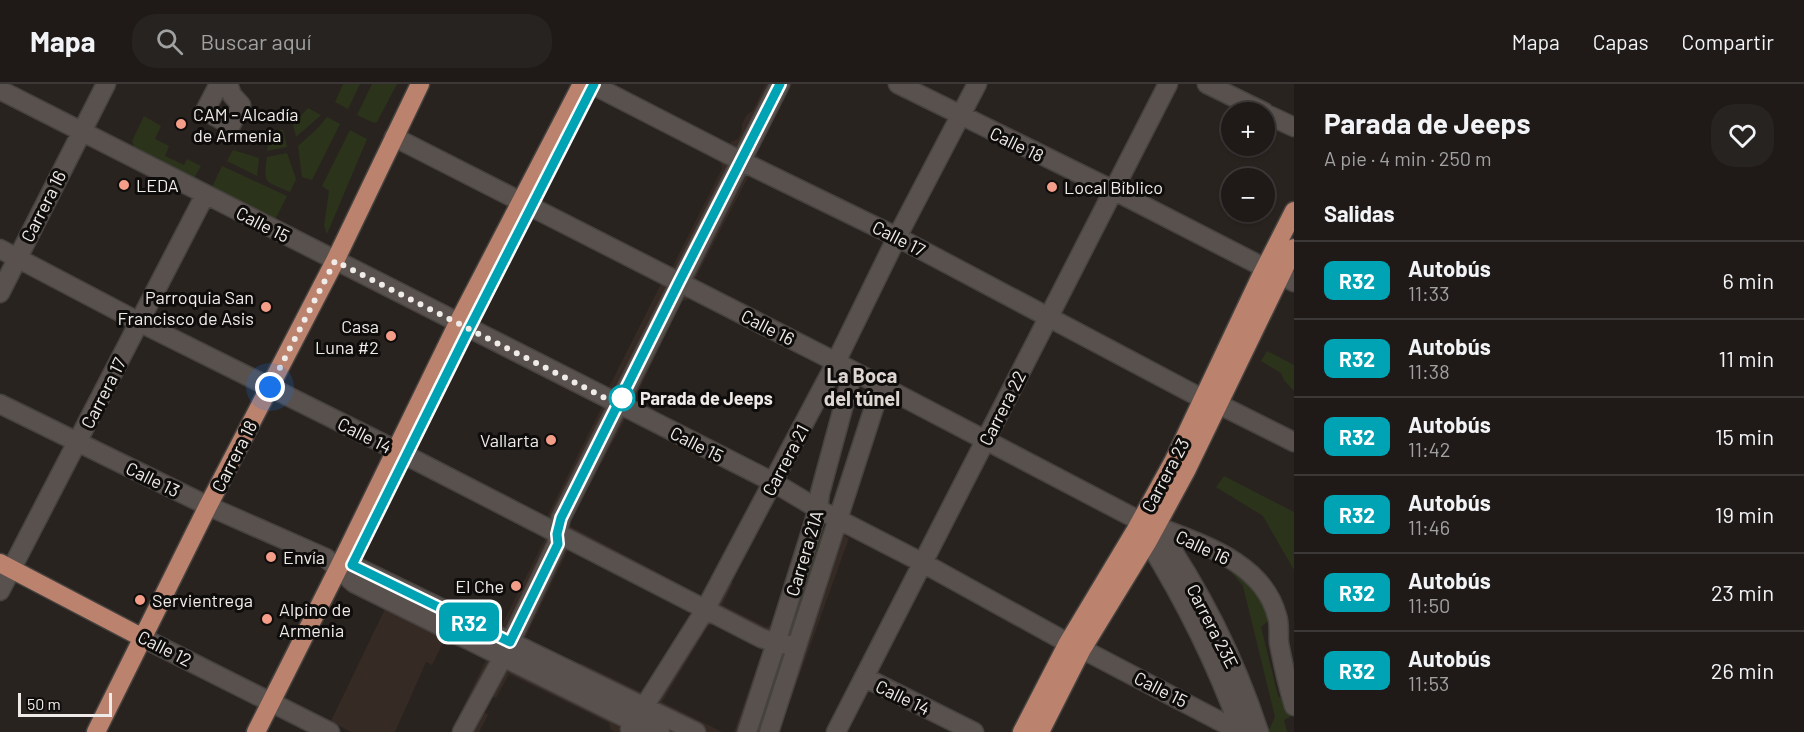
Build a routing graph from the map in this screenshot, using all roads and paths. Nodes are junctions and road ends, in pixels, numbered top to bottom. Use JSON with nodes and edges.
{"nodes":[{"id":1,"x":106,"y":84,"type":"edge"},
{"id":2,"x":219,"y":84,"type":"edge"},
{"id":3,"x":228,"y":84,"type":"edge"},
{"id":4,"x":420,"y":84,"type":"edge"},
{"id":5,"x":582,"y":84,"type":"edge"},
{"id":6,"x":591,"y":84,"type":"edge"},
{"id":7,"x":780,"y":84,"type":"edge"},
{"id":8,"x":898,"y":84,"type":"edge"},
{"id":9,"x":976,"y":84,"type":"edge"},
{"id":10,"x":1168,"y":84,"type":"edge"},
{"id":11,"x":1207,"y":84,"type":"edge"},
{"id":12,"x":0,"y":90,"type":"edge"},
{"id":13,"x":1242,"y":102,"type":"edge"},
{"id":14,"x":960,"y":116,"type":"junction"},
{"id":15,"x":1275,"y":118,"type":"edge"},
{"id":16,"x":84,"y":125,"type":"junction"},
{"id":17,"x":1294,"y":127,"type":"edge"},
{"id":18,"x":394,"y":136,"type":"junction"},
{"id":19,"x":741,"y":161,"type":"junction"},
{"id":20,"x":1113,"y":190,"type":"junction"},
{"id":21,"x":205,"y":195,"type":"junction"},
{"id":22,"x":521,"y":201,"type":"junction"},
{"id":23,"x":1294,"y":211,"type":"edge"},
{"id":24,"x":897,"y":237,"type":"junction"},
{"id":25,"x":1294,"y":248,"type":"edge"},
{"id":26,"x":0,"y":249,"type":"edge"},
{"id":27,"x":17,"y":258,"type":"junction"},
{"id":28,"x":335,"y":261,"type":"junction"},
{"id":29,"x":1280,"y":275,"type":"edge"},
{"id":30,"x":679,"y":282,"type":"junction"},
{"id":31,"x":0,"y":293,"type":"edge"},
{"id":32,"x":1048,"y":317,"type":"junction"},
{"id":33,"x":139,"y":322,"type":"junction"},
{"id":34,"x":458,"y":323,"type":"junction"},
{"id":35,"x":836,"y":362,"type":"junction"},
{"id":36,"x":853,"y":371,"type":"junction"},
{"id":37,"x":881,"y":386,"type":"junction"},
{"id":38,"x":270,"y":387,"type":"junction"},
{"id":39,"x":1211,"y":401,"type":"junction"},
{"id":40,"x":0,"y":404,"type":"edge"},
{"id":41,"x":619,"y":405,"type":"junction"},
{"id":42,"x":986,"y":440,"type":"junction"},
{"id":43,"x":1294,"y":442,"type":"edge"},
{"id":44,"x":77,"y":443,"type":"junction"},
{"id":45,"x":394,"y":451,"type":"junction"},
{"id":46,"x":773,"y":482,"type":"junction"},
{"id":47,"x":208,"y":506,"type":"junction"},
{"id":48,"x":818,"y":508,"type":"junction"},
{"id":49,"x":839,"y":519,"type":"junction"},
{"id":50,"x":1148,"y":529,"type":"junction"},
{"id":51,"x":557,"y":534,"type":"junction"},
{"id":52,"x":923,"y":563,"type":"junction"},
{"id":53,"x":340,"y":565,"type":"junction"},
{"id":54,"x":6,"y":566,"type":"edge"},
{"id":55,"x":0,"y":591,"type":"edge"},
{"id":56,"x":705,"y":610,"type":"junction"},
{"id":57,"x":1286,"y":615,"type":"edge"},
{"id":58,"x":143,"y":638,"type":"junction"},
{"id":59,"x":776,"y":643,"type":"junction"},
{"id":60,"x":797,"y":646,"type":"junction"},
{"id":61,"x":1075,"y":646,"type":"junction"},
{"id":62,"x":507,"y":650,"type":"junction"},
{"id":63,"x":864,"y":678,"type":"junction"},
{"id":64,"x":271,"y":701,"type":"junction"},
{"id":65,"x":1294,"y":706,"type":"edge"},
{"id":66,"x":636,"y":720,"type":"edge"},
{"id":67,"x":1240,"y":730,"type":"edge"},
{"id":68,"x":96,"y":732,"type":"edge"},
{"id":69,"x":256,"y":732,"type":"edge"},
{"id":70,"x":330,"y":732,"type":"edge"},
{"id":71,"x":462,"y":732,"type":"edge"},
{"id":72,"x":660,"y":732,"type":"edge"},
{"id":73,"x":696,"y":732,"type":"edge"},
{"id":74,"x":747,"y":732,"type":"edge"},
{"id":75,"x":769,"y":732,"type":"edge"},
{"id":76,"x":837,"y":732,"type":"edge"},
{"id":77,"x":974,"y":732,"type":"edge"},
{"id":78,"x":1022,"y":732,"type":"edge"},
{"id":79,"x":1040,"y":732,"type":"edge"},
{"id":80,"x":1259,"y":732,"type":"edge"}],
"edges":[{"from":1,"to":16,"type":"street","name":"Carrera 16"},
{"from":2,"to":3,"type":"street"},
{"from":4,"to":18,"type":"main road","name":"Carrera 18"},
{"from":5,"to":22,"type":"main road"},
{"from":6,"to":19,"type":"street","name":"Calle 17"},
{"from":7,"to":19,"type":"street"},
{"from":8,"to":14,"type":"street","name":"Calle 18"},
{"from":9,"to":14,"type":"street","name":"Carrera 21"},
{"from":10,"to":20,"type":"street","name":"Carrera 22"},
{"from":11,"to":13,"type":"street"},
{"from":12,"to":16,"type":"street","name":"Calle 15"},
{"from":14,"to":20,"type":"street","name":"Calle 18"},
{"from":14,"to":24,"type":"street","name":"Carrera 21"},
{"from":15,"to":17,"type":"street"},
{"from":16,"to":21,"type":"street","name":"Calle 15"},
{"from":16,"to":27,"type":"street","name":"Carrera 16"},
{"from":18,"to":22,"type":"street","name":"Calle 16"},
{"from":18,"to":28,"type":"main road","name":"Carrera 18"},
{"from":19,"to":24,"type":"street","name":"Calle 17"},
{"from":19,"to":30,"type":"street"},
{"from":20,"to":29,"type":"street","name":"Calle 18"},
{"from":20,"to":32,"type":"street","name":"Carrera 22"},
{"from":21,"to":28,"type":"street","name":"Calle 15"},
{"from":21,"to":33,"type":"street","name":"Carrera 17"},
{"from":22,"to":30,"type":"street","name":"Calle 16"},
{"from":22,"to":34,"type":"main road"},
{"from":23,"to":29,"type":"main road","name":"Carrera 23"},
{"from":24,"to":32,"type":"street","name":"Calle 17"},
{"from":24,"to":35,"type":"street","name":"Carrera 21"},
{"from":25,"to":29,"type":"main road","name":"Carrera 23"},
{"from":26,"to":27,"type":"street","name":"Calle 14"},
{"from":27,"to":31,"type":"street","name":"Carrera 16"},
{"from":27,"to":33,"type":"street","name":"Calle 14"},
{"from":28,"to":34,"type":"street","name":"Calle 15"},
{"from":28,"to":38,"type":"main road","name":"Carrera 18"},
{"from":29,"to":39,"type":"main road","name":"Carrera 23"},
{"from":30,"to":35,"type":"street","name":"Calle 16"},
{"from":30,"to":41,"type":"street"},
{"from":32,"to":39,"type":"street","name":"Calle 17"},
{"from":32,"to":42,"type":"street","name":"Carrera 22"},
{"from":33,"to":38,"type":"street","name":"Calle 14"},
{"from":33,"to":44,"type":"street","name":"Carrera 17"},
{"from":34,"to":41,"type":"street","name":"Calle 15"},
{"from":34,"to":45,"type":"main road"},
{"from":35,"to":36,"type":"street","name":"Calle 16"},
{"from":35,"to":46,"type":"street","name":"Carrera 21"},
{"from":36,"to":37,"type":"street","name":"Calle 16"},
{"from":36,"to":48,"type":"street","name":"Carrera 21A"},
{"from":37,"to":42,"type":"street","name":"Calle 16"},
{"from":37,"to":49,"type":"street","name":"Carrera 21A"},
{"from":38,"to":45,"type":"street","name":"Calle 14"},
{"from":38,"to":47,"type":"main road","name":"Carrera 18"},
{"from":39,"to":43,"type":"street","name":"Calle 17"},
{"from":39,"to":50,"type":"main road","name":"Carrera 23"},
{"from":40,"to":44,"type":"street","name":"Calle 13"},
{"from":41,"to":46,"type":"street","name":"Calle 15"},
{"from":41,"to":51,"type":"street"},
{"from":42,"to":50,"type":"street","name":"Calle 16"},
{"from":42,"to":52,"type":"street","name":"Carrera 22"},
{"from":44,"to":47,"type":"street","name":"Calle 13"},
{"from":44,"to":54,"type":"street","name":"Carrera 17"},
{"from":45,"to":51,"type":"street","name":"Calle 14"},
{"from":45,"to":53,"type":"main road"},
{"from":46,"to":48,"type":"street","name":"Calle 15"},
{"from":46,"to":56,"type":"street","name":"Carrera 21"},
{"from":47,"to":53,"type":"street","name":"Calle 13"},
{"from":47,"to":58,"type":"main road","name":"Carrera 18"},
{"from":48,"to":49,"type":"street","name":"Calle 15"},
{"from":48,"to":59,"type":"street","name":"Carrera 21A"},
{"from":49,"to":52,"type":"street","name":"Calle 15"},
{"from":49,"to":60,"type":"street","name":"Carrera 21A"},
{"from":50,"to":57,"type":"street","name":"Calle 16"},
{"from":50,"to":61,"type":"main road","name":"Carrera 23"},
{"from":50,"to":67,"type":"street","name":"Carrera 23E"},
{"from":50,"to":80,"type":"street","name":"Carrera 23E"},
{"from":51,"to":56,"type":"street","name":"Calle 14"},
{"from":51,"to":62,"type":"street"},
{"from":52,"to":61,"type":"street","name":"Calle 15"},
{"from":52,"to":63,"type":"street","name":"Carrera 22"},
{"from":53,"to":62,"type":"street","name":"Calle 13"},
{"from":53,"to":64,"type":"main road"},
{"from":54,"to":55,"type":"street","name":"Carrera 17"},
{"from":54,"to":58,"type":"main road","name":"Calle 12"},
{"from":56,"to":59,"type":"street","name":"Calle 14"},
{"from":56,"to":66,"type":"street","name":"Carrera 21"},
{"from":57,"to":65,"type":"street"},
{"from":58,"to":64,"type":"street","name":"Calle 12"},
{"from":58,"to":68,"type":"main road","name":"Carrera 18"},
{"from":59,"to":60,"type":"street","name":"Calle 14"},
{"from":59,"to":74,"type":"street","name":"Carrera 21A"},
{"from":60,"to":75,"type":"street","name":"Carrera 21A"},
{"from":61,"to":67,"type":"street","name":"Calle 15"},
{"from":61,"to":78,"type":"main road","name":"Carrera 23"},
{"from":61,"to":79,"type":"main road","name":"Carrera 23"},
{"from":62,"to":66,"type":"street","name":"Calle 13"},
{"from":62,"to":71,"type":"street"},
{"from":63,"to":76,"type":"street","name":"Carrera 22"},
{"from":63,"to":77,"type":"street","name":"Calle 14"},
{"from":64,"to":69,"type":"main road"},
{"from":64,"to":70,"type":"street","name":"Calle 12"},
{"from":66,"to":72,"type":"street"},
{"from":66,"to":73,"type":"street"}]}
